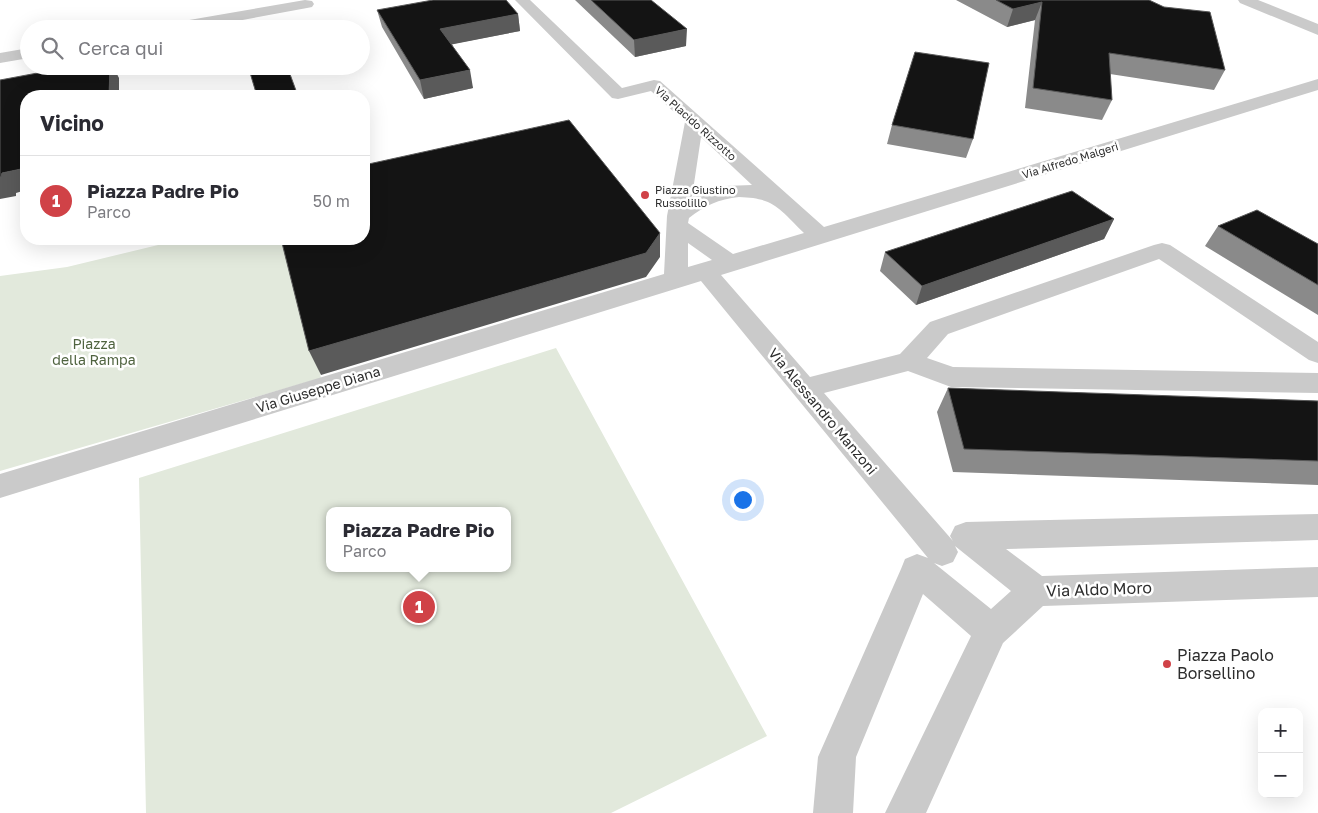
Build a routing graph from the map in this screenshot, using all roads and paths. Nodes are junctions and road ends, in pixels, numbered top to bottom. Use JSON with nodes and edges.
{"nodes":[{"id":1,"x":522,"y":0,"type":"edge"},
{"id":2,"x":1245,"y":0,"type":"edge"},
{"id":3,"x":313,"y":2,"type":"edge"},
{"id":4,"x":215,"y":20,"type":"edge"},
{"id":5,"x":1318,"y":30,"type":"edge"},
{"id":6,"x":20,"y":55,"type":"edge"},
{"id":7,"x":0,"y":58,"type":"edge"},
{"id":8,"x":1318,"y":84,"type":"edge"},
{"id":9,"x":694,"y":121,"type":"junction"},
{"id":10,"x":779,"y":198,"type":"junction"},
{"id":11,"x":677,"y":220,"type":"junction"},
{"id":12,"x":821,"y":236,"type":"junction"},
{"id":13,"x":732,"y":263,"type":"junction"},
{"id":14,"x":705,"y":271,"type":"junction"},
{"id":15,"x":676,"y":280,"type":"junction"},
{"id":16,"x":1318,"y":354,"type":"edge"},
{"id":17,"x":909,"y":361,"type":"junction"},
{"id":18,"x":1318,"y":383,"type":"edge"},
{"id":19,"x":804,"y":388,"type":"junction"},
{"id":20,"x":0,"y":486,"type":"edge"},
{"id":21,"x":1318,"y":526,"type":"edge"},
{"id":22,"x":941,"y":552,"type":"junction"},
{"id":23,"x":1318,"y":582,"type":"edge"},
{"id":24,"x":1036,"y":591,"type":"junction"},
{"id":25,"x":991,"y":631,"type":"junction"},
{"id":26,"x":833,"y":813,"type":"edge"},
{"id":27,"x":905,"y":813,"type":"edge"}],
"edges":[{"from":1,"to":9,"type":"street","name":"Via Placido Rizzotto"},
{"from":2,"to":5,"type":"street"},
{"from":3,"to":4,"type":"street"},
{"from":6,"to":7,"type":"street"},
{"from":8,"to":12,"type":"street","name":"Via Alfredo Malgeri"},
{"from":9,"to":10,"type":"street","name":"Via Placido Rizzotto"},
{"from":9,"to":11,"type":"street"},
{"from":10,"to":11,"type":"street"},
{"from":10,"to":12,"type":"street","name":"Via Placido Rizzotto"},
{"from":11,"to":13,"type":"street"},
{"from":11,"to":15,"type":"street"},
{"from":12,"to":13,"type":"street","name":"Via Alfredo Malgeri"},
{"from":13,"to":14,"type":"street","name":"Via Giuseppe Diana"},
{"from":14,"to":15,"type":"street","name":"Via Giuseppe Diana"},
{"from":14,"to":19,"type":"street","name":"Via Alessandro Manzoni"},
{"from":15,"to":20,"type":"street","name":"Via Giuseppe Diana"},
{"from":16,"to":17,"type":"street"},
{"from":17,"to":18,"type":"street"},
{"from":17,"to":19,"type":"street"},
{"from":19,"to":22,"type":"street","name":"Via Alessandro Manzoni"},
{"from":21,"to":22,"type":"street"},
{"from":22,"to":24,"type":"street"},
{"from":22,"to":25,"type":"street"},
{"from":22,"to":26,"type":"street"},
{"from":23,"to":24,"type":"street","name":"Via Aldo Moro"},
{"from":24,"to":25,"type":"street","name":"Via Aldo Moro"},
{"from":25,"to":27,"type":"street"}]}
